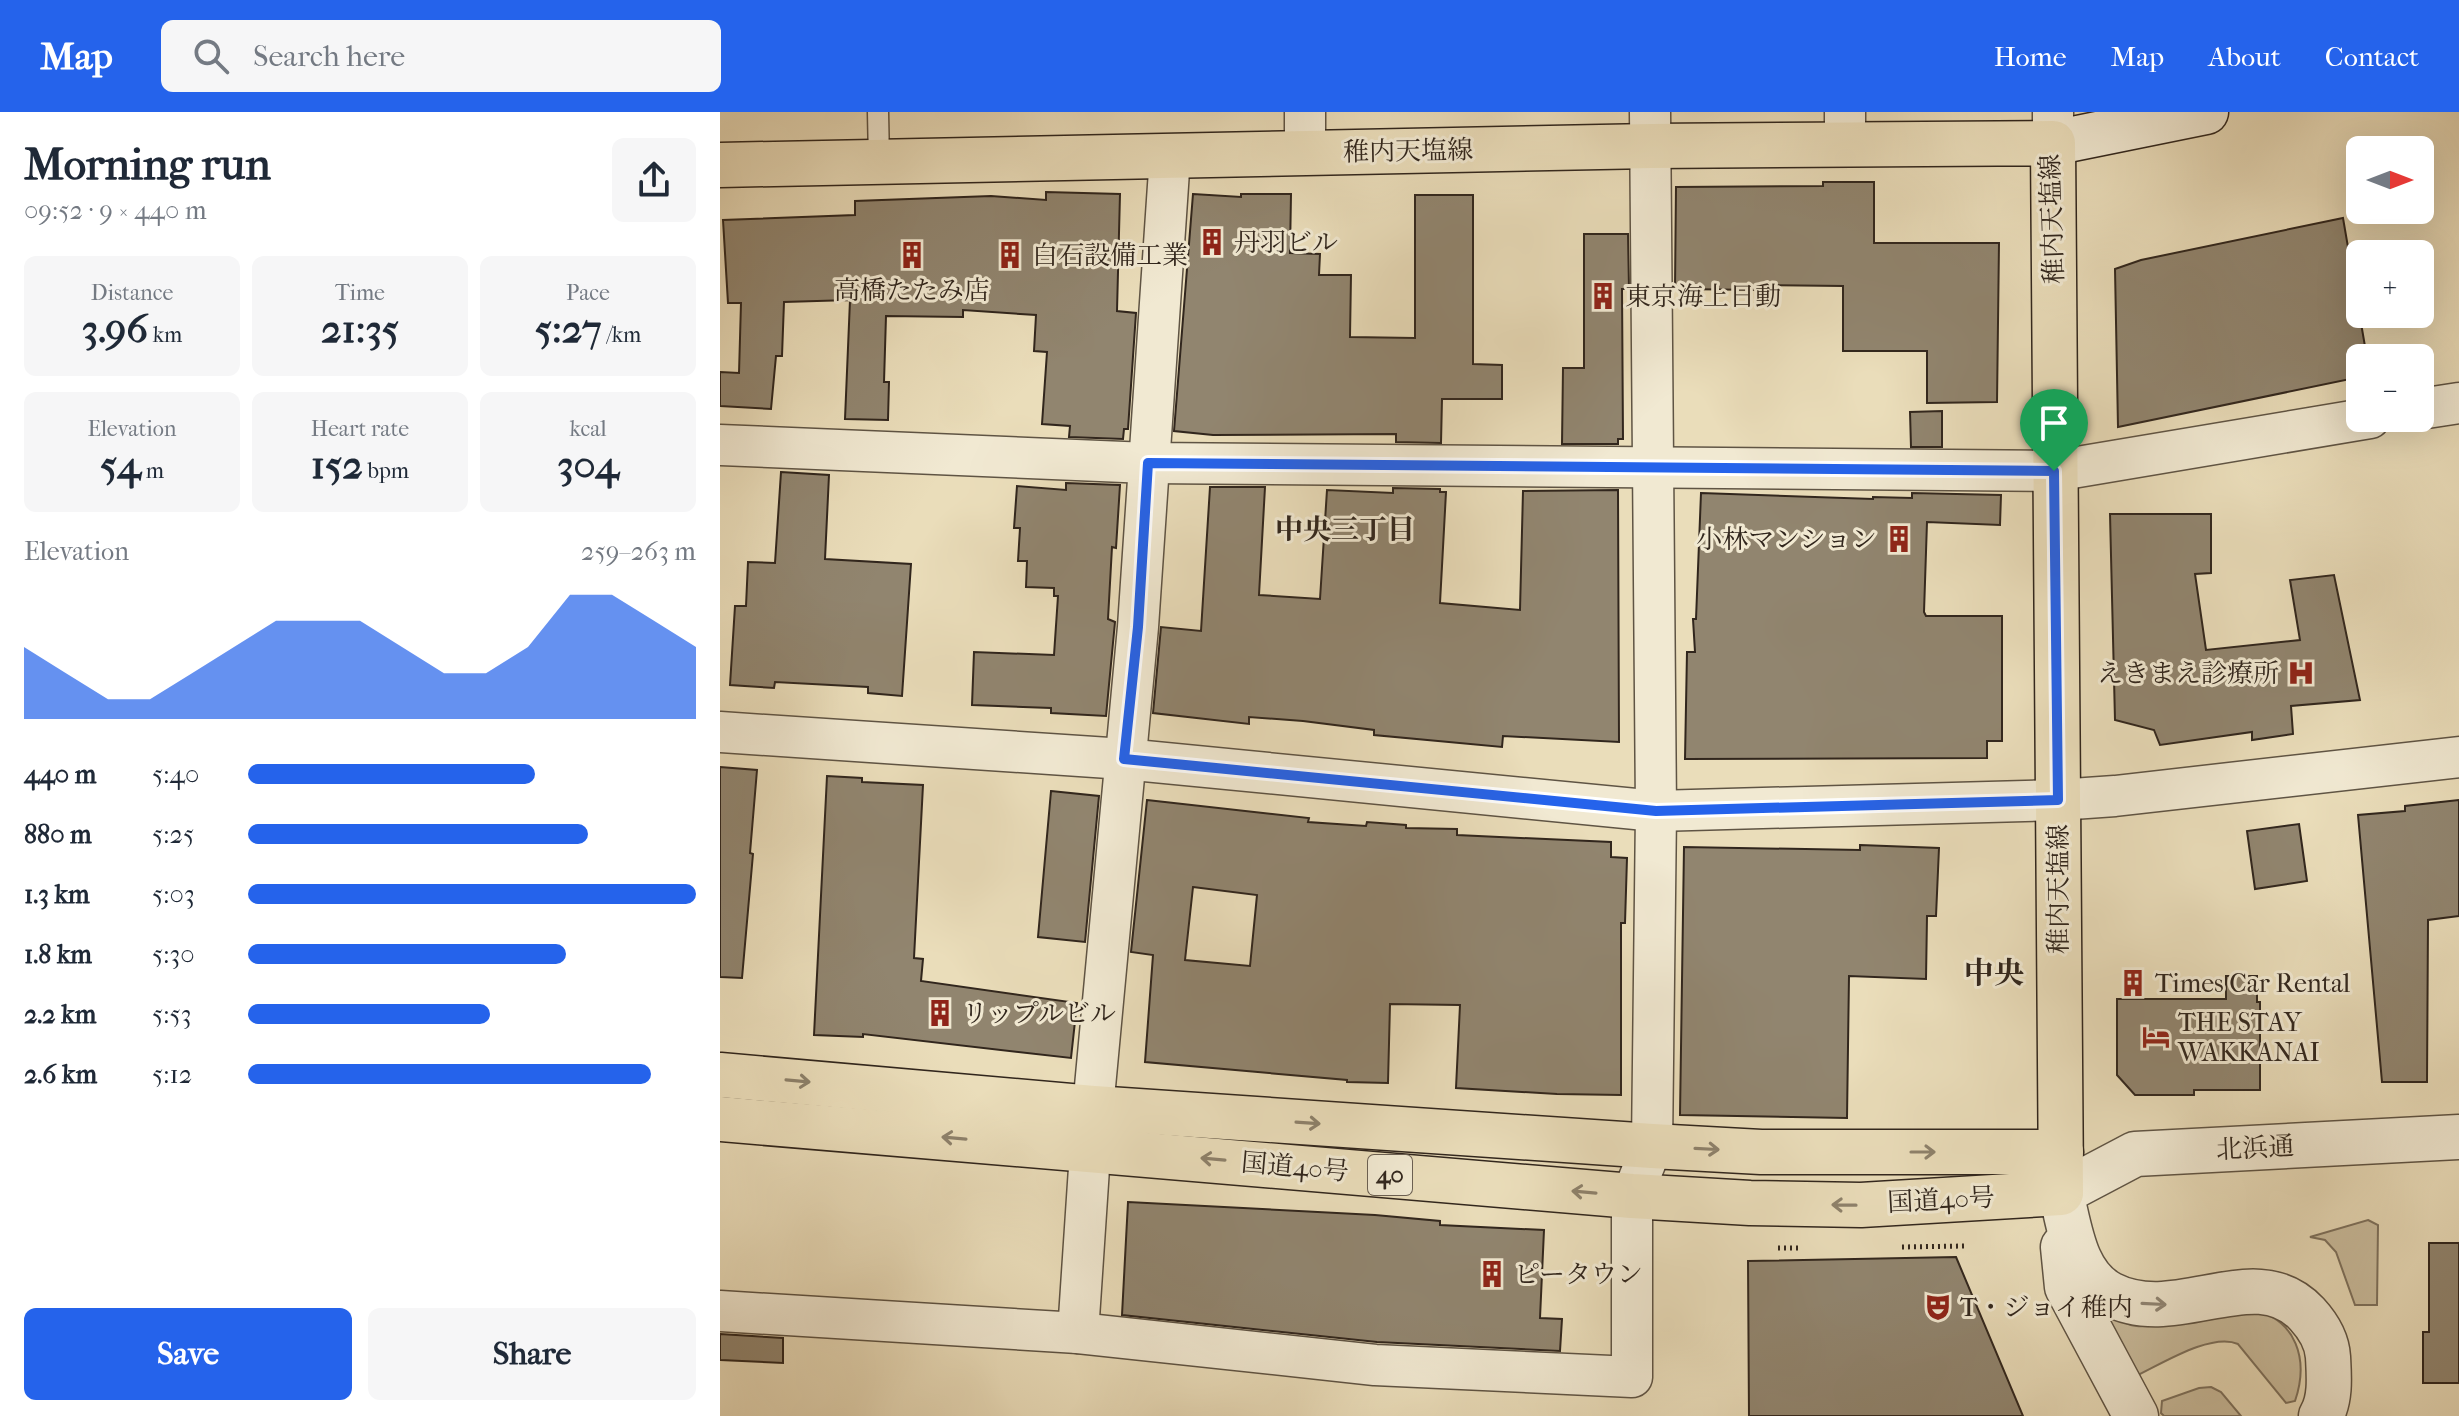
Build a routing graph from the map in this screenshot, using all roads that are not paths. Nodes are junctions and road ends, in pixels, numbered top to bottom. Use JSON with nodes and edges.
{"nodes":[{"id":1,"x":878,"y":112,"type":"edge"},
{"id":2,"x":2206,"y":112,"type":"edge"},
{"id":3,"x":2053,"y":127,"type":"edge"},
{"id":4,"x":1845,"y":128,"type":"edge"},
{"id":5,"x":1650,"y":129,"type":"edge"},
{"id":6,"x":1305,"y":132,"type":"edge"},
{"id":7,"x":1170,"y":156,"type":"junction"},
{"id":8,"x":879,"y":161,"type":"junction"},
{"id":9,"x":720,"y":165,"type":"edge"},
{"id":10,"x":2459,"y":403,"type":"edge"},
{"id":11,"x":2434,"y":407,"type":"edge"},
{"id":12,"x":2346,"y":422,"type":"edge"},
{"id":13,"x":720,"y":445,"type":"edge"},
{"id":14,"x":1148,"y":463,"type":"junction"},
{"id":15,"x":1652,"y":466,"type":"junction"},
{"id":16,"x":2054,"y":471,"type":"junction"},
{"id":17,"x":720,"y":732,"type":"edge"},
{"id":18,"x":2459,"y":757,"type":"edge"},
{"id":19,"x":1124,"y":759,"type":"junction"},
{"id":20,"x":2058,"y":800,"type":"junction"},
{"id":21,"x":1656,"y":811,"type":"junction"},
{"id":22,"x":720,"y":1075,"type":"edge"},
{"id":23,"x":720,"y":1119,"type":"edge"},
{"id":24,"x":1092,"y":1128,"type":"junction"},
{"id":25,"x":2459,"y":1137,"type":"edge"},
{"id":26,"x":1652,"y":1146,"type":"junction"},
{"id":27,"x":2061,"y":1172,"type":"junction"},
{"id":28,"x":1632,"y":1196,"type":"junction"},
{"id":29,"x":720,"y":1311,"type":"edge"},
{"id":30,"x":1078,"y":1333,"type":"junction"},
{"id":31,"x":2136,"y":1416,"type":"edge"},
{"id":32,"x":2321,"y":1416,"type":"edge"}],
"edges":[{"from":1,"to":8,"type":"lane"},
{"from":2,"to":3,"type":"street"},
{"from":3,"to":4,"type":"main road","name":"稚内天塩線"},
{"from":3,"to":16,"type":"main road","name":"稚内天塩線"},
{"from":4,"to":5,"type":"main road","name":"稚内天塩線"},
{"from":5,"to":6,"type":"main road","name":"稚内天塩線"},
{"from":5,"to":15,"type":"street"},
{"from":6,"to":7,"type":"main road","name":"稚内天塩線"},
{"from":7,"to":8,"type":"main road","name":"稚内天塩線"},
{"from":7,"to":14,"type":"street"},
{"from":8,"to":9,"type":"main road","name":"稚内天塩線"},
{"from":10,"to":11,"type":"street"},
{"from":12,"to":16,"type":"street"},
{"from":13,"to":14,"type":"street"},
{"from":14,"to":15,"type":"street"},
{"from":14,"to":19,"type":"street"},
{"from":15,"to":16,"type":"street"},
{"from":15,"to":21,"type":"street"},
{"from":16,"to":20,"type":"main road","name":"稚内天塩線"},
{"from":17,"to":19,"type":"street"},
{"from":18,"to":20,"type":"street"},
{"from":19,"to":21,"type":"street"},
{"from":19,"to":24,"type":"street"},
{"from":20,"to":21,"type":"street"},
{"from":20,"to":27,"type":"main road","name":"稚内天塩線"},
{"from":21,"to":26,"type":"street"},
{"from":22,"to":24,"type":"main road","name":"国道40号","number":"40","one_way":true},
{"from":24,"to":23,"type":"main road","name":"国道40号","number":"40","one_way":true},
{"from":24,"to":26,"type":"main road","name":"国道40号","number":"40","one_way":true},
{"from":28,"to":24,"type":"main road","name":"国道40号","number":"40","one_way":true},
{"from":24,"to":30,"type":"street"},
{"from":25,"to":27,"type":"street","name":"北浜通"},
{"from":26,"to":27,"type":"main road","name":"国道40号","number":"40","one_way":true},
{"from":26,"to":28,"type":"street"},
{"from":27,"to":28,"type":"main road","name":"国道40号","number":"40","one_way":true},
{"from":27,"to":31,"type":"street"},
{"from":27,"to":32,"type":"street","one_way":true},
{"from":28,"to":30,"type":"street"},
{"from":29,"to":30,"type":"street"}]}
